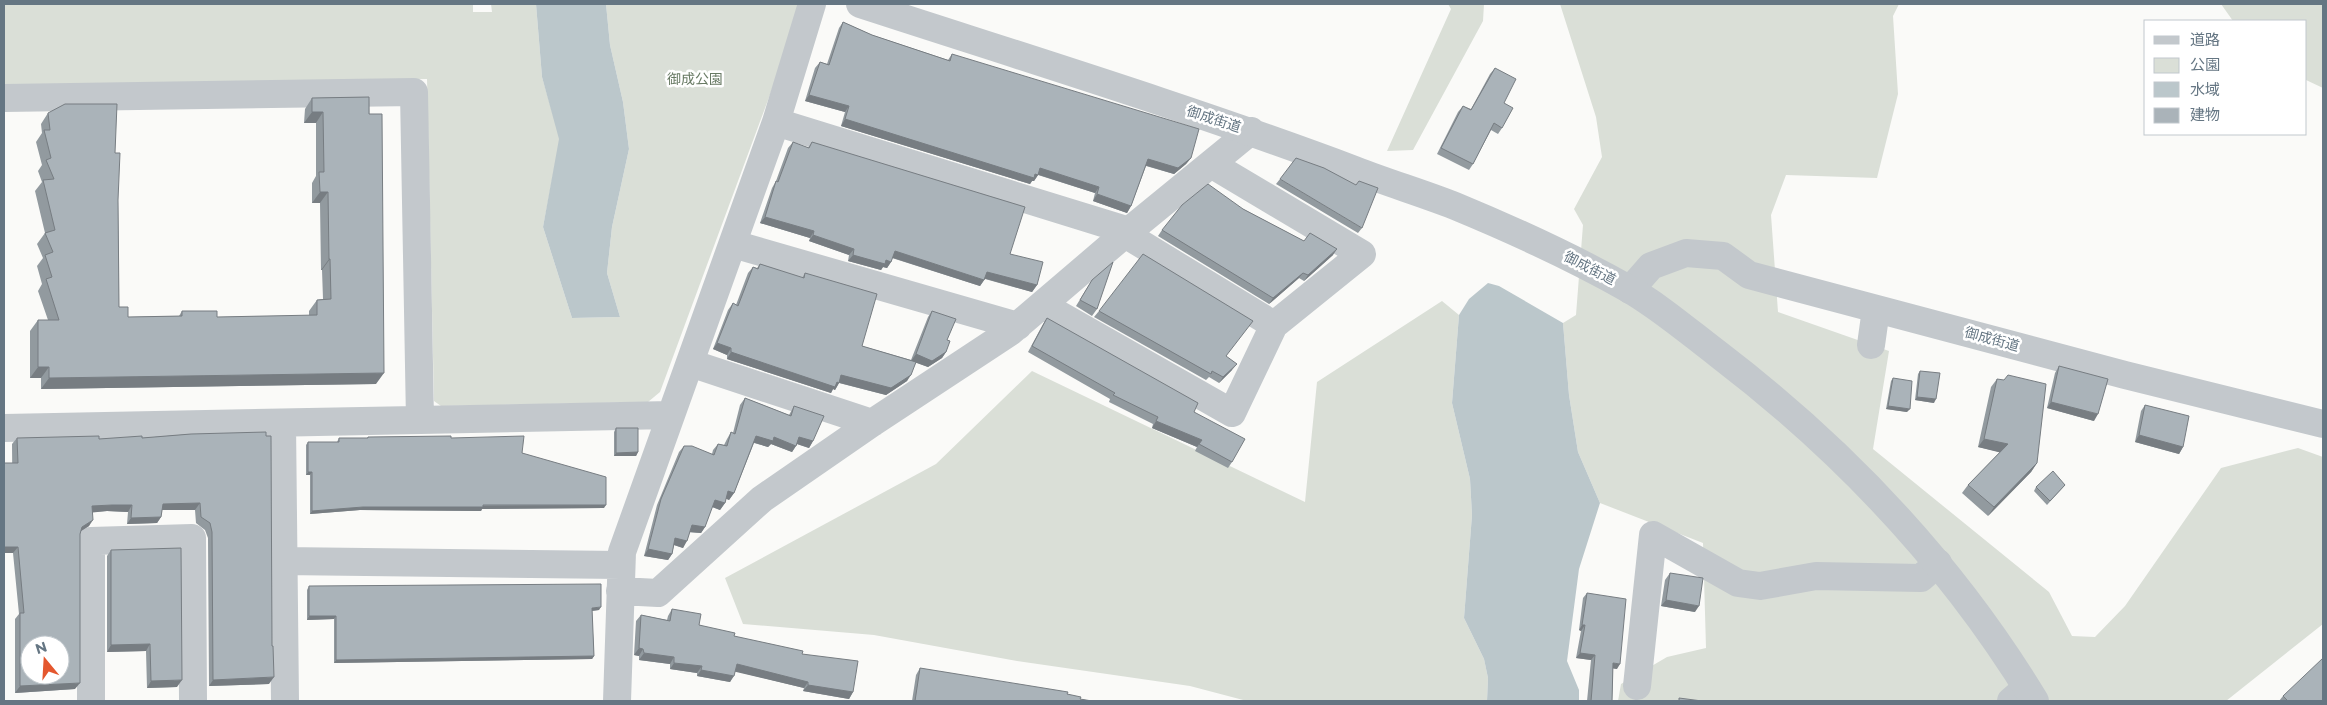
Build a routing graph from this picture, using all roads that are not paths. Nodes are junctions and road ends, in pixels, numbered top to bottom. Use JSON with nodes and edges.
{"nodes":[{"id":1,"x":812,"y":4,"type":"edge"},
{"id":2,"x":860,"y":4,"type":"edge"},
{"id":3,"x":4,"y":98,"type":"edge"},
{"id":4,"x":776,"y":122,"type":"junction"},
{"id":5,"x":1252,"y":132,"type":"junction"},
{"id":6,"x":1211,"y":164,"type":"junction"},
{"id":7,"x":1127,"y":232,"type":"junction"},
{"id":8,"x":733,"y":244,"type":"junction"},
{"id":9,"x":1630,"y":290,"type":"junction"},
{"id":10,"x":1042,"y":305,"type":"junction"},
{"id":11,"x":1876,"y":309,"type":"junction"},
{"id":12,"x":1274,"y":325,"type":"junction"},
{"id":13,"x":1018,"y":326,"type":"junction"},
{"id":14,"x":1871,"y":345,"type":"dead end"},
{"id":15,"x":690,"y":363,"type":"junction"},
{"id":16,"x":671,"y":415,"type":"junction"},
{"id":17,"x":420,"y":420,"type":"junction"},
{"id":18,"x":282,"y":423,"type":"junction"},
{"id":19,"x":872,"y":423,"type":"junction"},
{"id":20,"x":2323,"y":424,"type":"edge"},
{"id":21,"x":4,"y":428,"type":"edge"},
{"id":22,"x":284,"y":561,"type":"junction"},
{"id":23,"x":1938,"y":563,"type":"junction"},
{"id":24,"x":621,"y":578,"type":"junction"},
{"id":25,"x":1637,"y":686,"type":"dead end"},
{"id":26,"x":2024,"y":697,"type":"edge"},
{"id":27,"x":91,"y":701,"type":"edge"},
{"id":28,"x":194,"y":701,"type":"edge"},
{"id":29,"x":285,"y":701,"type":"edge"},
{"id":30,"x":617,"y":701,"type":"edge"}],
"edges":[{"from":1,"to":4,"type":"street"},
{"from":2,"to":5,"type":"street","name":"御成街道"},
{"from":3,"to":17,"type":"street"},
{"from":4,"to":7,"type":"street"},
{"from":4,"to":8,"type":"street"},
{"from":5,"to":6,"type":"street"},
{"from":5,"to":9,"type":"street","name":"御成街道"},
{"from":6,"to":7,"type":"street"},
{"from":6,"to":12,"type":"street"},
{"from":7,"to":10,"type":"street"},
{"from":7,"to":12,"type":"street"},
{"from":8,"to":13,"type":"street"},
{"from":8,"to":15,"type":"street"},
{"from":9,"to":11,"type":"street","name":"御成街道"},
{"from":9,"to":23,"type":"street"},
{"from":10,"to":12,"type":"street"},
{"from":10,"to":13,"type":"street"},
{"from":11,"to":14,"type":"street"},
{"from":11,"to":20,"type":"street","name":"御成街道"},
{"from":13,"to":19,"type":"street"},
{"from":15,"to":16,"type":"street"},
{"from":15,"to":19,"type":"street"},
{"from":16,"to":17,"type":"street"},
{"from":16,"to":24,"type":"street"},
{"from":17,"to":18,"type":"street"},
{"from":18,"to":21,"type":"street"},
{"from":18,"to":22,"type":"street"},
{"from":19,"to":24,"type":"street"},
{"from":22,"to":24,"type":"street"},
{"from":22,"to":29,"type":"street"},
{"from":23,"to":25,"type":"street"},
{"from":23,"to":26,"type":"street"},
{"from":24,"to":30,"type":"street"},
{"from":27,"to":28,"type":"street"}]}
